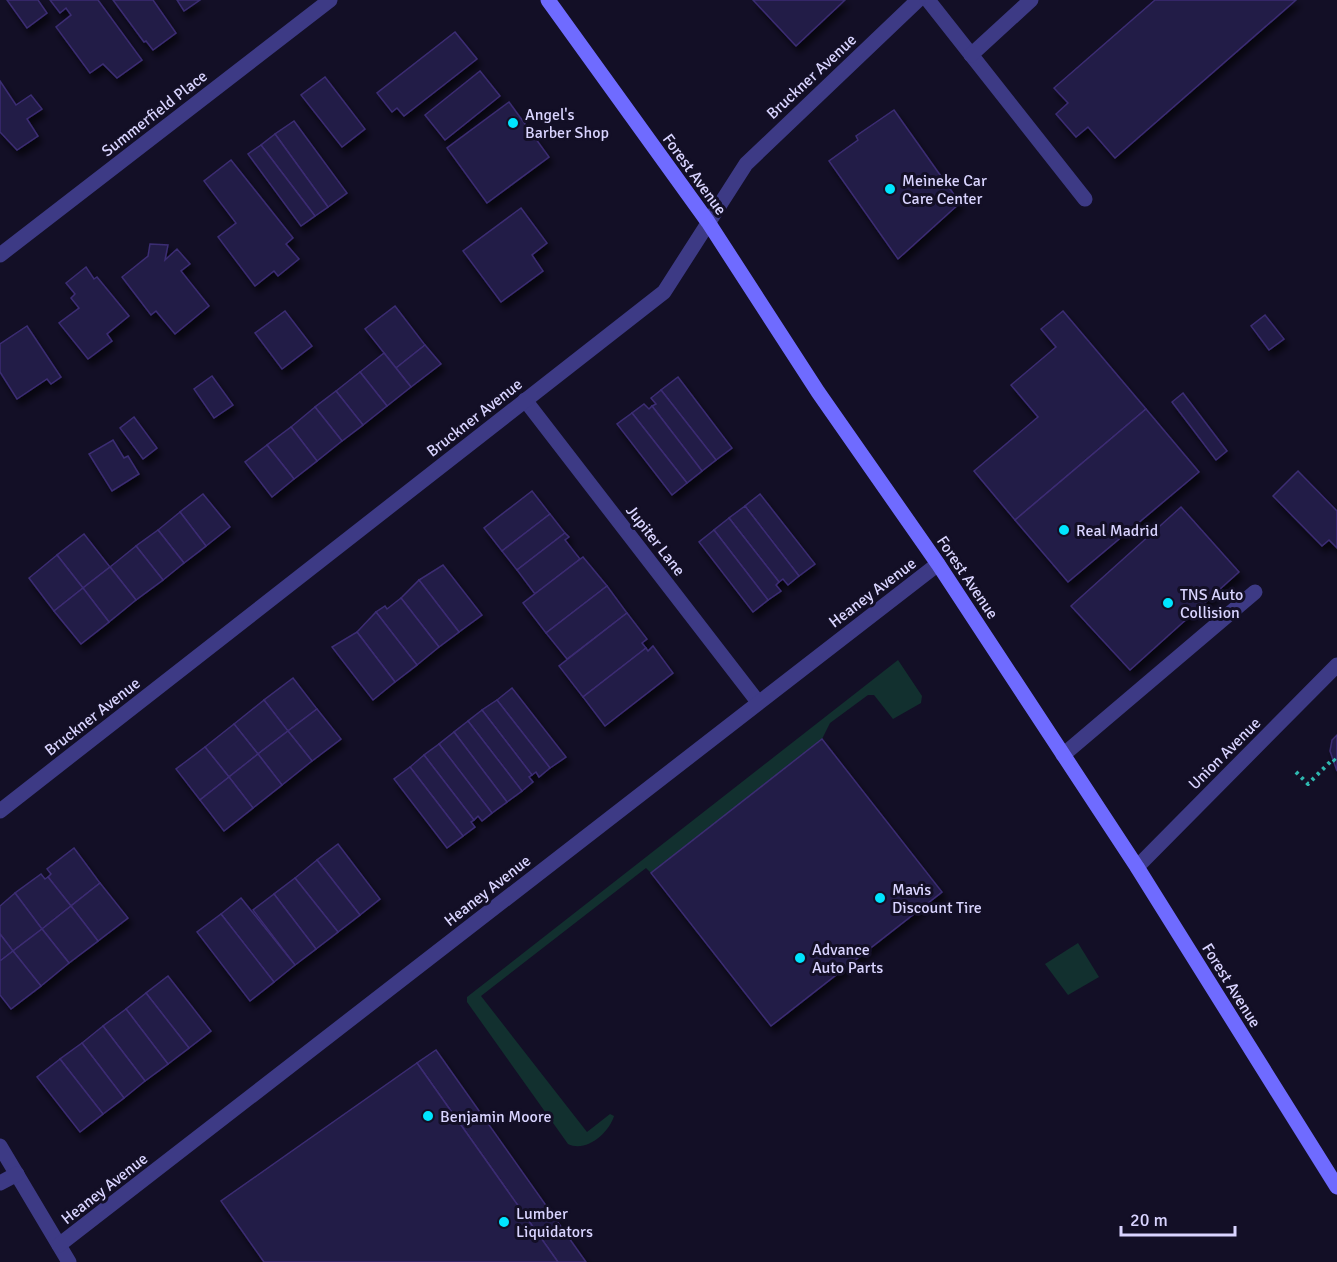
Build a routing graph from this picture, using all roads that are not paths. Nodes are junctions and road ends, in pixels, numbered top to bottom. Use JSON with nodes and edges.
{"nodes":[{"id":1,"x":330,"y":0,"type":"edge"},
{"id":2,"x":548,"y":0,"type":"edge"},
{"id":3,"x":918,"y":0,"type":"edge"},
{"id":4,"x":928,"y":0,"type":"edge"},
{"id":5,"x":1031,"y":0,"type":"edge"},
{"id":6,"x":971,"y":55,"type":"junction"},
{"id":7,"x":1085,"y":199,"type":"dead end"},
{"id":8,"x":708,"y":222,"type":"junction"},
{"id":9,"x":0,"y":255,"type":"edge"},
{"id":10,"x":525,"y":400,"type":"junction"},
{"id":11,"x":938,"y":564,"type":"junction"},
{"id":12,"x":1255,"y":592,"type":"dead end"},
{"id":13,"x":1337,"y":666,"type":"edge"},
{"id":14,"x":758,"y":702,"type":"junction"},
{"id":15,"x":1064,"y":755,"type":"junction"},
{"id":16,"x":0,"y":811,"type":"edge"},
{"id":17,"x":1137,"y":867,"type":"junction"},
{"id":18,"x":0,"y":1146,"type":"edge"},
{"id":19,"x":17,"y":1174,"type":"junction"},
{"id":20,"x":0,"y":1183,"type":"edge"},
{"id":21,"x":1337,"y":1187,"type":"edge"},
{"id":22,"x":59,"y":1245,"type":"junction"},
{"id":23,"x":69,"y":1262,"type":"edge"}],
"edges":[{"from":1,"to":9,"type":"street","name":"Summerfield Place"},
{"from":2,"to":8,"type":"main road","name":"Forest Avenue"},
{"from":3,"to":8,"type":"street","name":"Bruckner Avenue"},
{"from":4,"to":6,"type":"street"},
{"from":5,"to":6,"type":"street"},
{"from":6,"to":7,"type":"street"},
{"from":8,"to":10,"type":"street","name":"Bruckner Avenue"},
{"from":8,"to":11,"type":"main road","name":"Forest Avenue"},
{"from":10,"to":14,"type":"street","name":"Jupiter Lane"},
{"from":10,"to":16,"type":"street","name":"Bruckner Avenue"},
{"from":11,"to":14,"type":"street","name":"Heaney Avenue"},
{"from":11,"to":15,"type":"main road","name":"Forest Avenue"},
{"from":12,"to":15,"type":"street"},
{"from":13,"to":17,"type":"street","name":"Union Avenue"},
{"from":14,"to":22,"type":"street","name":"Heaney Avenue"},
{"from":15,"to":17,"type":"main road","name":"Forest Avenue"},
{"from":17,"to":21,"type":"main road","name":"Forest Avenue"},
{"from":18,"to":19,"type":"street"},
{"from":19,"to":20,"type":"street"},
{"from":19,"to":22,"type":"street"},
{"from":22,"to":23,"type":"street"}]}
